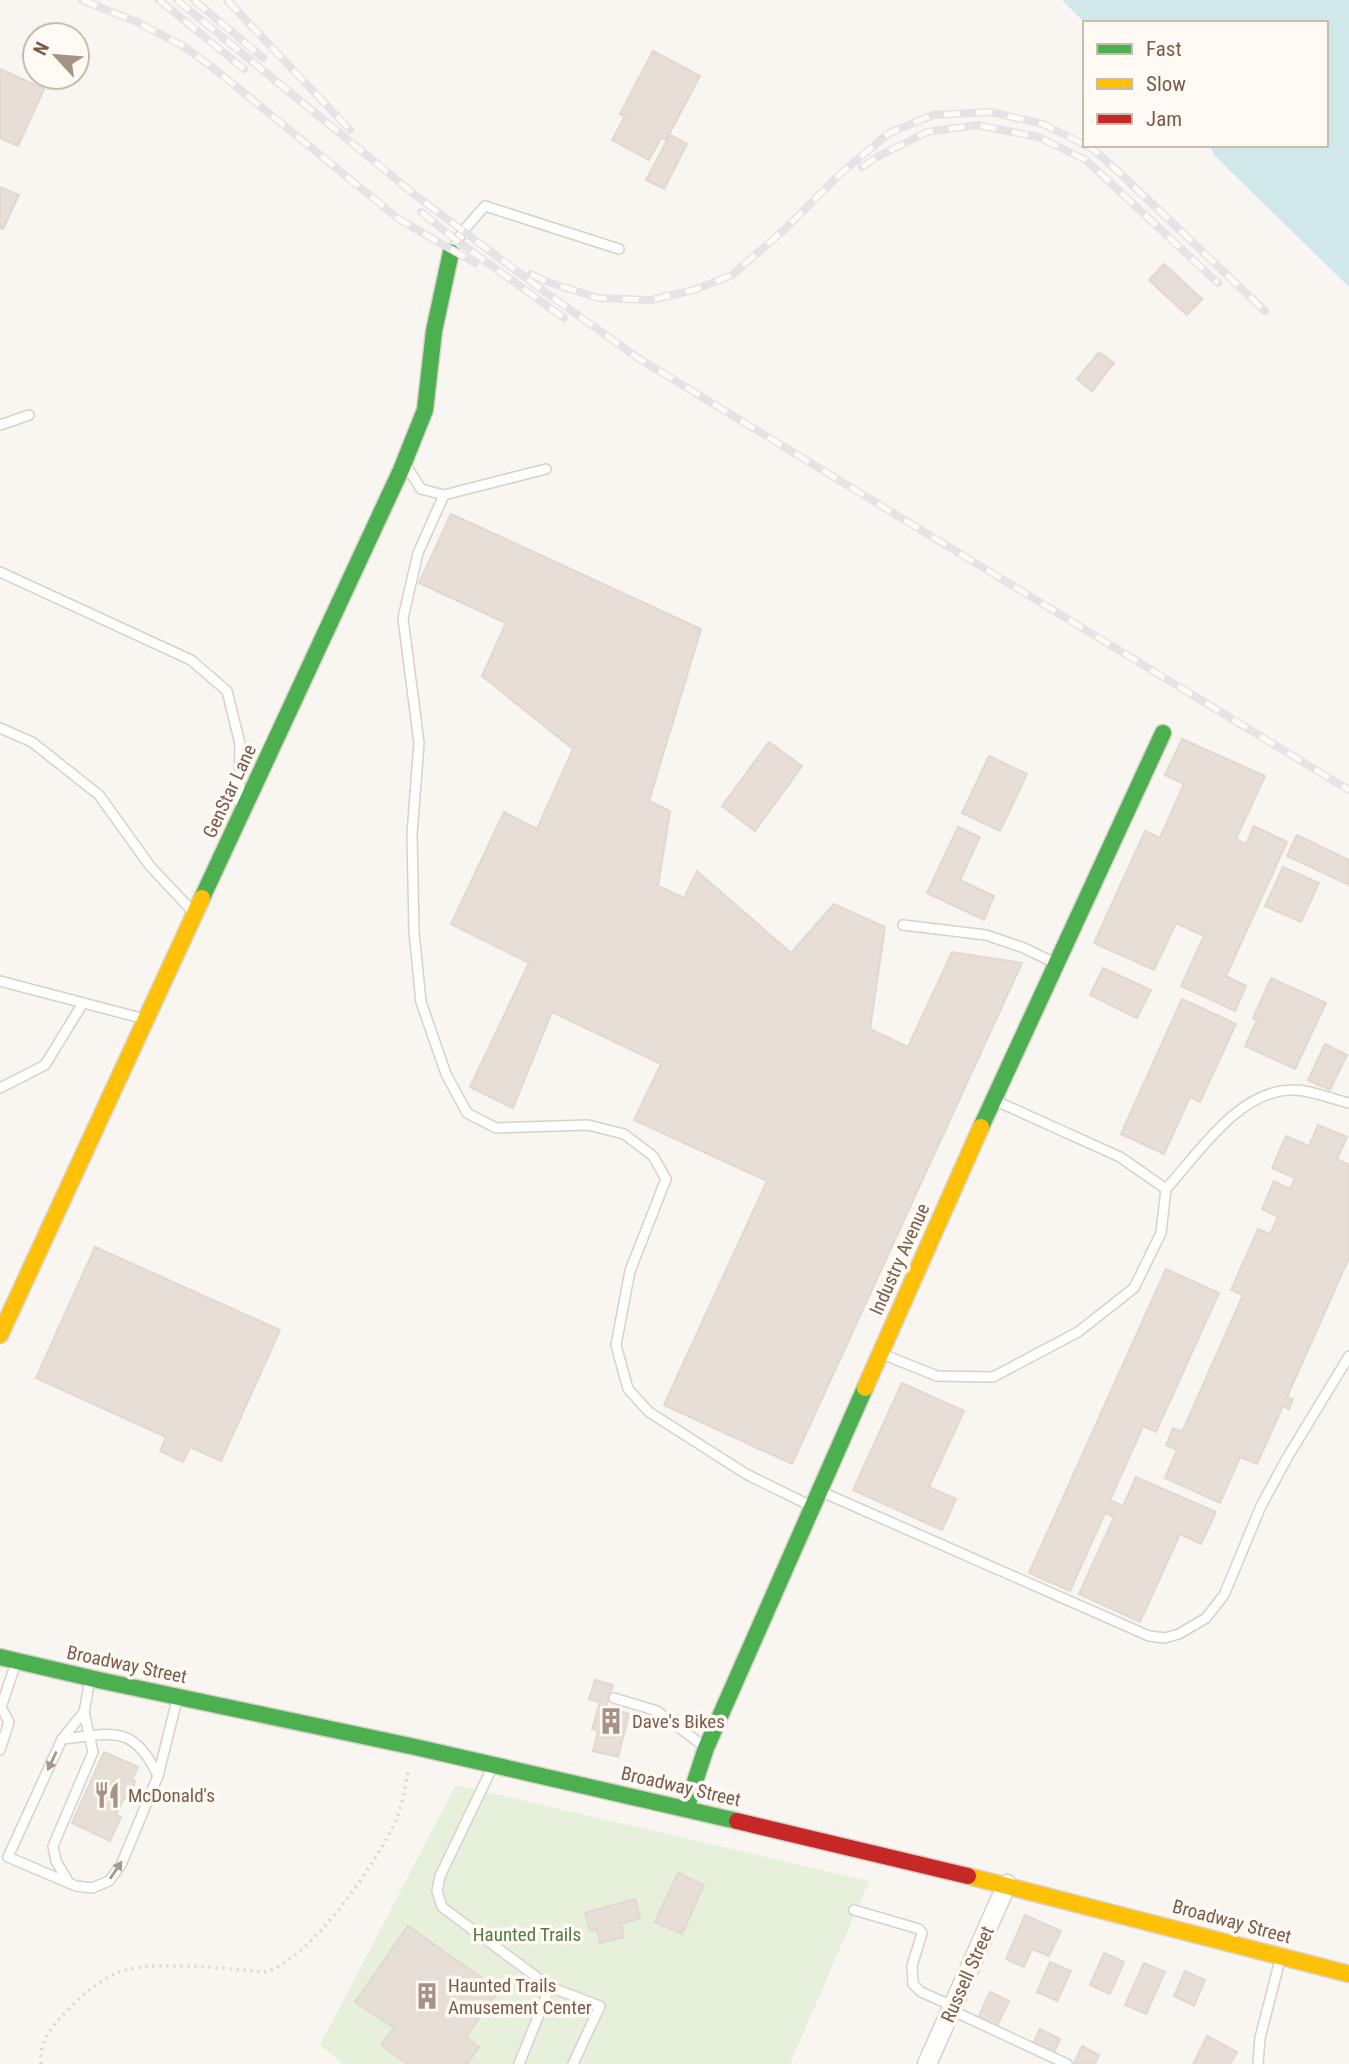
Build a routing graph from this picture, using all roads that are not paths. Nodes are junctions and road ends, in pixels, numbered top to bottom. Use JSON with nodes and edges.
{"nodes":[{"id":1,"x":619,"y":249,"type":"dead end"},
{"id":2,"x":452,"y":251,"type":"joint"},
{"id":3,"x":29,"y":415,"type":"dead end"},
{"id":4,"x":0,"y":425,"type":"edge"},
{"id":5,"x":404,"y":462,"type":"junction"},
{"id":6,"x":546,"y":469,"type":"dead end"},
{"id":7,"x":444,"y":495,"type":"junction"},
{"id":8,"x":0,"y":572,"type":"edge"},
{"id":9,"x":0,"y":728,"type":"edge"},
{"id":10,"x":1163,"y":733,"type":"dead end"},
{"id":11,"x":239,"y":821,"type":"junction"},
{"id":12,"x":195,"y":914,"type":"junction"},
{"id":13,"x":903,"y":925,"type":"dead end"},
{"id":14,"x":1056,"y":964,"type":"junction"},
{"id":15,"x":0,"y":981,"type":"edge"},
{"id":16,"x":83,"y":1003,"type":"junction"},
{"id":17,"x":147,"y":1019,"type":"junction"},
{"id":18,"x":0,"y":1088,"type":"edge"},
{"id":19,"x":993,"y":1100,"type":"junction"},
{"id":20,"x":1349,"y":1103,"type":"edge"},
{"id":21,"x":1166,"y":1189,"type":"junction"},
{"id":22,"x":0,"y":1335,"type":"edge"},
{"id":23,"x":881,"y":1353,"type":"junction"},
{"id":24,"x":1349,"y":1356,"type":"edge"},
{"id":25,"x":816,"y":1499,"type":"junction"},
{"id":26,"x":0,"y":1657,"type":"edge"},
{"id":27,"x":16,"y":1661,"type":"junction"},
{"id":28,"x":91,"y":1679,"type":"junction"},
{"id":29,"x":178,"y":1697,"type":"junction"},
{"id":30,"x":614,"y":1698,"type":"dead end"},
{"id":31,"x":1,"y":1707,"type":"edge"},
{"id":32,"x":84,"y":1712,"type":"junction"},
{"id":33,"x":91,"y":1736,"type":"junction"},
{"id":34,"x":62,"y":1739,"type":"junction"},
{"id":35,"x":706,"y":1748,"type":"junction"},
{"id":36,"x":0,"y":1750,"type":"edge"},
{"id":37,"x":494,"y":1765,"type":"junction"},
{"id":38,"x":158,"y":1776,"type":"junction"},
{"id":39,"x":686,"y":1809,"type":"junction"},
{"id":40,"x":4,"y":1856,"type":"edge"},
{"id":41,"x":69,"y":1883,"type":"junction"},
{"id":42,"x":1006,"y":1884,"type":"junction"},
{"id":43,"x":854,"y":1910,"type":"dead end"},
{"id":44,"x":1282,"y":1956,"type":"junction"},
{"id":45,"x":1349,"y":1974,"type":"edge"},
{"id":46,"x":550,"y":1987,"type":"junction"},
{"id":47,"x":952,"y":2008,"type":"junction"},
{"id":48,"x":519,"y":2064,"type":"edge"},
{"id":49,"x":573,"y":2064,"type":"edge"},
{"id":50,"x":927,"y":2064,"type":"edge"},
{"id":51,"x":1067,"y":2064,"type":"edge"},
{"id":52,"x":1258,"y":2064,"type":"edge"}],
"edges":[{"from":1,"to":2,"type":"lane"},
{"from":2,"to":5,"type":"street","name":"GenStar Lane"},
{"from":3,"to":4,"type":"lane"},
{"from":5,"to":7,"type":"lane"},
{"from":5,"to":11,"type":"street","name":"GenStar Lane"},
{"from":6,"to":7,"type":"lane"},
{"from":7,"to":25,"type":"lane"},
{"from":8,"to":11,"type":"lane"},
{"from":9,"to":12,"type":"lane"},
{"from":10,"to":14,"type":"street","name":"Industry Avenue"},
{"from":11,"to":12,"type":"street","name":"GenStar Lane"},
{"from":12,"to":17,"type":"street","name":"GenStar Lane"},
{"from":13,"to":14,"type":"lane"},
{"from":14,"to":19,"type":"street","name":"Industry Avenue"},
{"from":15,"to":16,"type":"lane"},
{"from":16,"to":17,"type":"lane"},
{"from":16,"to":18,"type":"lane"},
{"from":17,"to":22,"type":"street","name":"GenStar Lane"},
{"from":19,"to":21,"type":"lane"},
{"from":19,"to":23,"type":"street","name":"Industry Avenue"},
{"from":20,"to":21,"type":"lane"},
{"from":21,"to":23,"type":"lane"},
{"from":23,"to":25,"type":"street","name":"Industry Avenue"},
{"from":24,"to":25,"type":"lane"},
{"from":25,"to":35,"type":"street","name":"Industry Avenue"},
{"from":26,"to":27,"type":"street","name":"Broadway Street"},
{"from":27,"to":28,"type":"street","name":"Broadway Street"},
{"from":27,"to":31,"type":"lane"},
{"from":28,"to":29,"type":"street","name":"Broadway Street"},
{"from":28,"to":32,"type":"lane"},
{"from":29,"to":37,"type":"street","name":"Broadway Street"},
{"from":29,"to":38,"type":"lane"},
{"from":30,"to":35,"type":"lane"},
{"from":31,"to":36,"type":"lane"},
{"from":32,"to":33,"type":"lane"},
{"from":32,"to":34,"type":"lane"},
{"from":33,"to":34,"type":"lane"},
{"from":33,"to":38,"type":"lane"},
{"from":33,"to":41,"type":"lane"},
{"from":34,"to":40,"type":"lane","one_way":true},
{"from":35,"to":39,"type":"street","name":"Industry Avenue"},
{"from":37,"to":39,"type":"street","name":"Broadway Street"},
{"from":37,"to":46,"type":"lane"},
{"from":41,"to":38,"type":"lane","one_way":true},
{"from":39,"to":42,"type":"street","name":"Broadway Street"},
{"from":40,"to":41,"type":"lane"},
{"from":42,"to":44,"type":"street","name":"Broadway Street"},
{"from":42,"to":47,"type":"street","name":"Russell Street"},
{"from":43,"to":47,"type":"lane"},
{"from":44,"to":45,"type":"street","name":"Broadway Street"},
{"from":44,"to":52,"type":"lane"},
{"from":46,"to":48,"type":"lane"},
{"from":46,"to":49,"type":"lane"},
{"from":47,"to":50,"type":"street","name":"Russell Street"},
{"from":47,"to":51,"type":"lane"}]}
